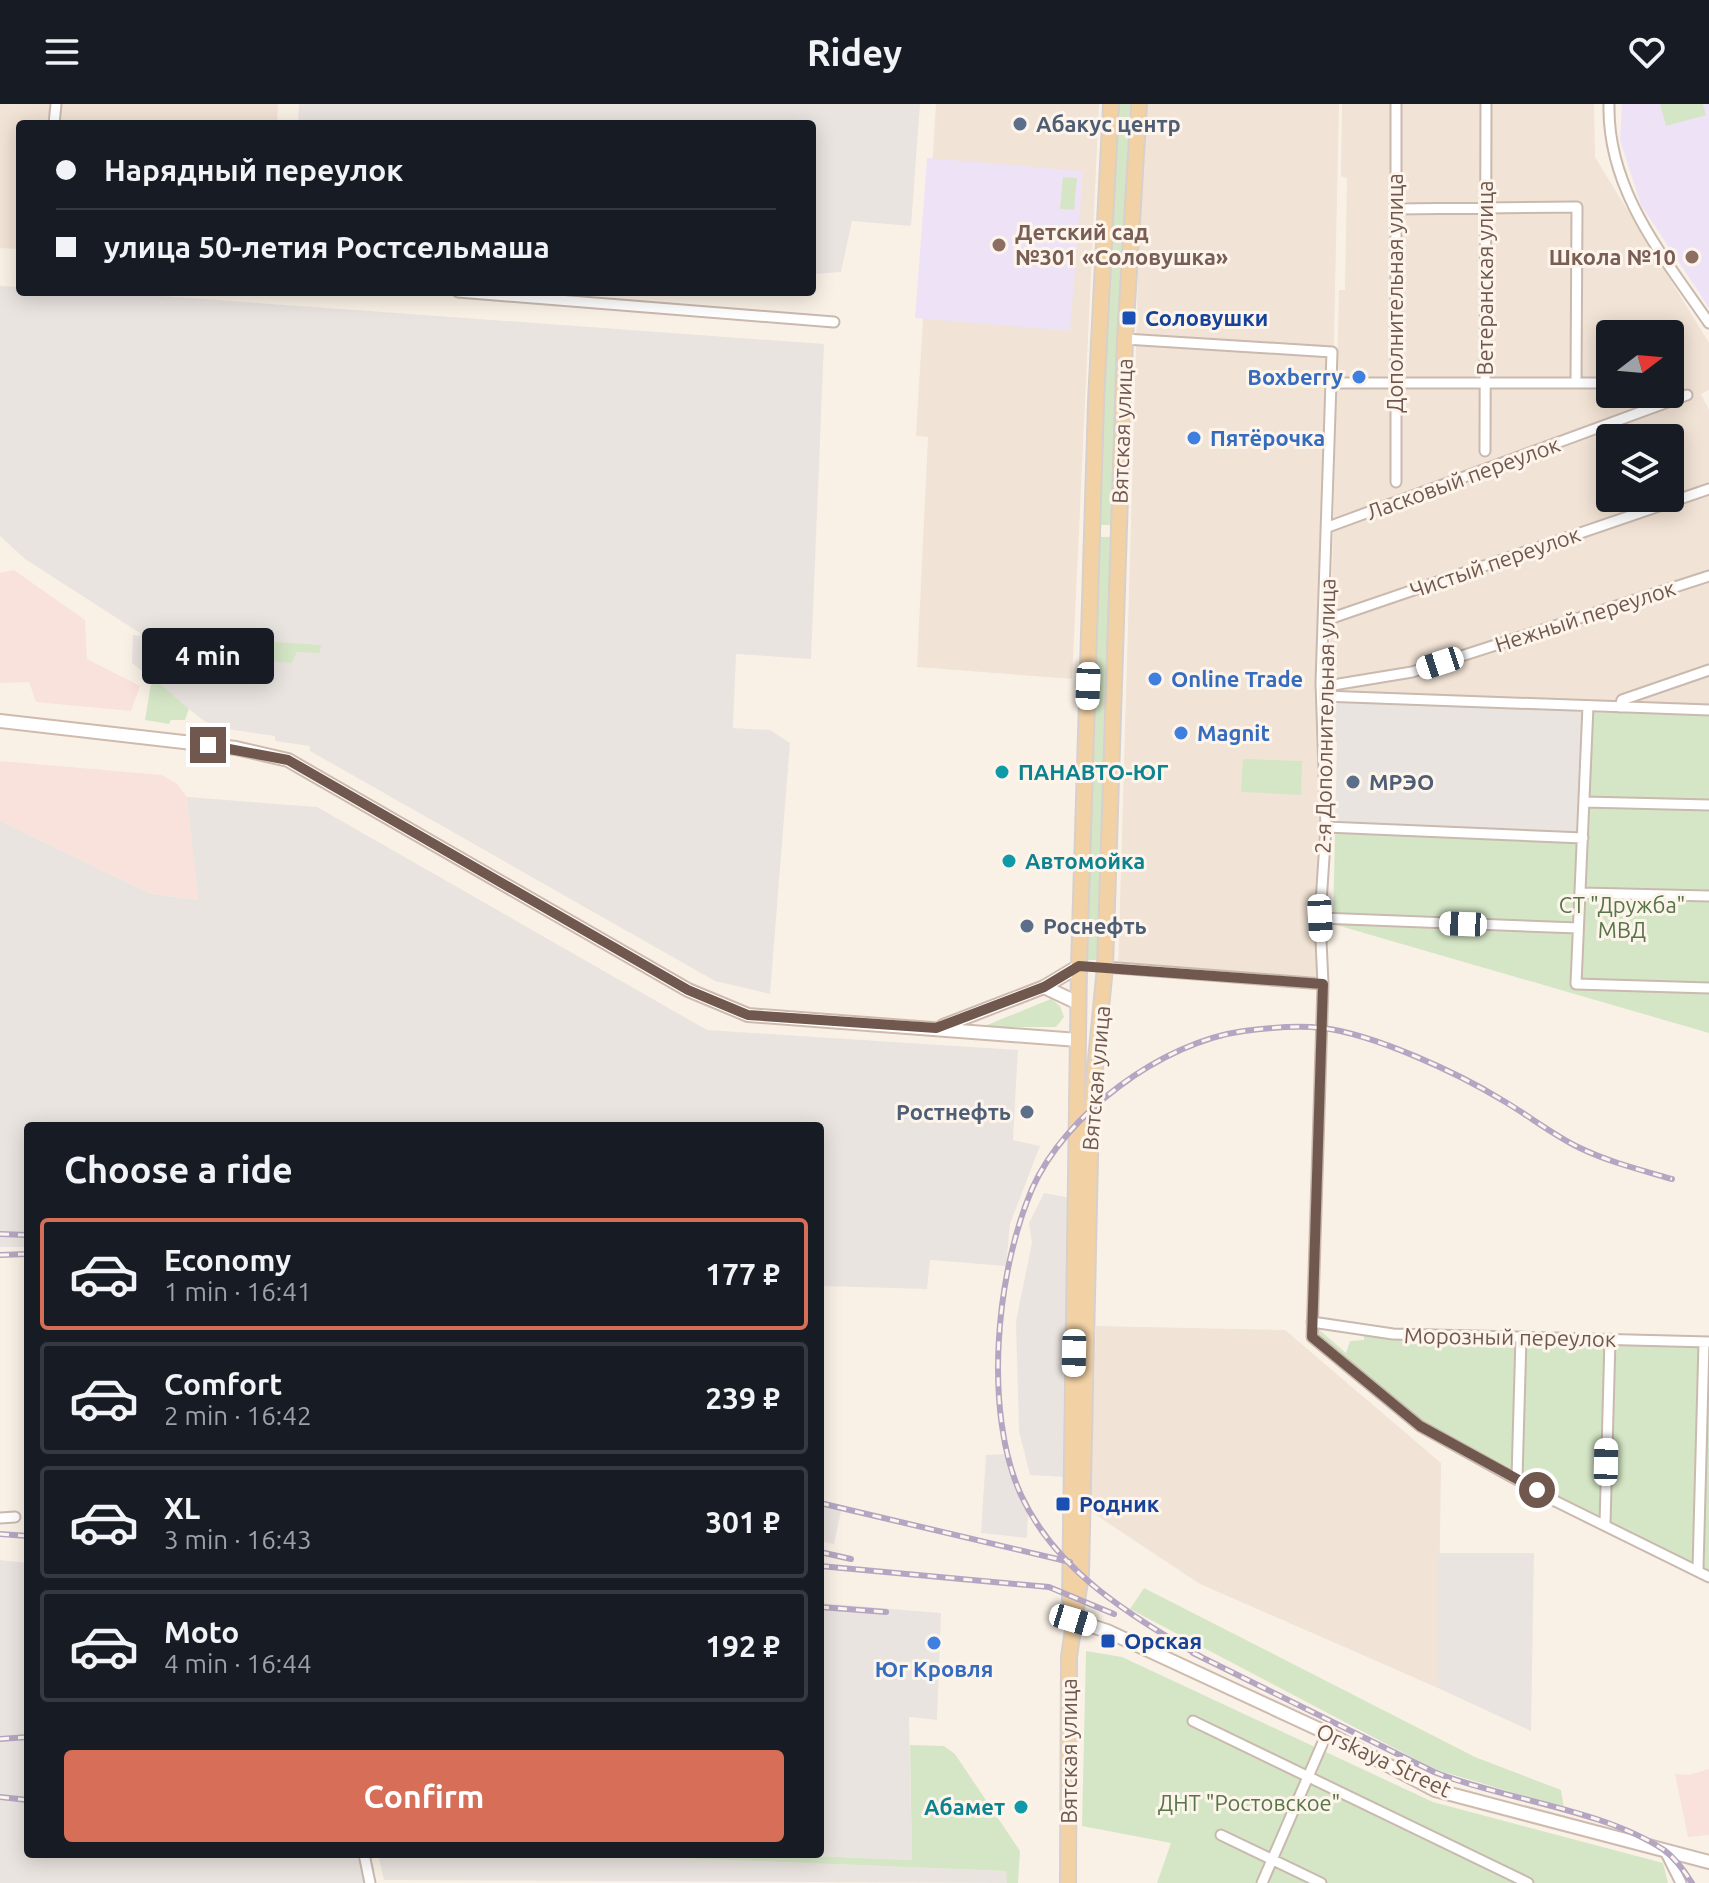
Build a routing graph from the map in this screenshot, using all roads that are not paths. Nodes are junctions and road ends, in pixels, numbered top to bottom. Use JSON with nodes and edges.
{"nodes":[{"id":1,"x":1111,"y":104,"type":"edge"},
{"id":2,"x":1139,"y":104,"type":"edge"},
{"id":3,"x":1396,"y":104,"type":"edge"},
{"id":4,"x":1486,"y":104,"type":"edge"},
{"id":5,"x":1609,"y":104,"type":"edge"},
{"id":6,"x":1486,"y":208,"type":"junction"},
{"id":7,"x":1395,"y":209,"type":"junction"},
{"id":8,"x":508,"y":296,"type":"edge"},
{"id":9,"x":834,"y":322,"type":"dead end"},
{"id":10,"x":1709,"y":323,"type":"edge"},
{"id":11,"x":1125,"y":339,"type":"junction"},
{"id":12,"x":1484,"y":380,"type":"junction"},
{"id":13,"x":1331,"y":383,"type":"junction"},
{"id":14,"x":1395,"y":383,"type":"junction"},
{"id":15,"x":1576,"y":383,"type":"junction"},
{"id":16,"x":1596,"y":383,"type":"edge"},
{"id":17,"x":1687,"y":395,"type":"dead end"},
{"id":18,"x":1485,"y":451,"type":"dead end"},
{"id":19,"x":1396,"y":482,"type":"dead end"},
{"id":20,"x":1709,"y":489,"type":"edge"},
{"id":21,"x":1328,"y":527,"type":"junction"},
{"id":22,"x":1092,"y":529,"type":"junction"},
{"id":23,"x":1118,"y":529,"type":"junction"},
{"id":24,"x":1709,"y":576,"type":"edge"},
{"id":25,"x":1326,"y":620,"type":"junction"},
{"id":26,"x":1709,"y":670,"type":"edge"},
{"id":27,"x":1322,"y":692,"type":"junction"},
{"id":28,"x":1588,"y":706,"type":"junction"},
{"id":29,"x":1620,"y":707,"type":"junction"},
{"id":30,"x":1709,"y":710,"type":"edge"},
{"id":31,"x":0,"y":721,"type":"edge"},
{"id":32,"x":1584,"y":802,"type":"junction"},
{"id":33,"x":1709,"y":805,"type":"edge"},
{"id":34,"x":1326,"y":827,"type":"junction"},
{"id":35,"x":1583,"y":838,"type":"junction"},
{"id":36,"x":1581,"y":893,"type":"junction"},
{"id":37,"x":1709,"y":896,"type":"edge"},
{"id":38,"x":1320,"y":918,"type":"junction"},
{"id":39,"x":1578,"y":928,"type":"junction"},
{"id":40,"x":1079,"y":966,"type":"junction"},
{"id":41,"x":1105,"y":967,"type":"junction"},
{"id":42,"x":1323,"y":984,"type":"junction"},
{"id":43,"x":1044,"y":987,"type":"junction"},
{"id":44,"x":1709,"y":988,"type":"edge"},
{"id":45,"x":1078,"y":1003,"type":"junction"},
{"id":46,"x":1101,"y":1021,"type":"junction"},
{"id":47,"x":936,"y":1028,"type":"junction"},
{"id":48,"x":1078,"y":1040,"type":"junction"},
{"id":49,"x":1099,"y":1043,"type":"junction"},
{"id":50,"x":1312,"y":1322,"type":"junction"},
{"id":51,"x":1521,"y":1337,"type":"junction"},
{"id":52,"x":1610,"y":1339,"type":"junction"},
{"id":53,"x":1707,"y":1342,"type":"edge"},
{"id":54,"x":1517,"y":1478,"type":"junction"},
{"id":55,"x":15,"y":1517,"type":"dead end"},
{"id":56,"x":0,"y":1518,"type":"edge"},
{"id":57,"x":1605,"y":1524,"type":"junction"},
{"id":58,"x":1698,"y":1569,"type":"junction"},
{"id":59,"x":1709,"y":1577,"type":"edge"},
{"id":60,"x":1073,"y":1620,"type":"junction"},
{"id":61,"x":1193,"y":1721,"type":"dead end"},
{"id":62,"x":1327,"y":1733,"type":"junction"},
{"id":63,"x":1309,"y":1777,"type":"junction"},
{"id":64,"x":1221,"y":1835,"type":"dead end"},
{"id":65,"x":1665,"y":1851,"type":"junction"},
{"id":66,"x":365,"y":1858,"type":"edge"},
{"id":67,"x":1272,"y":1859,"type":"junction"},
{"id":68,"x":1709,"y":1862,"type":"edge"},
{"id":69,"x":370,"y":1883,"type":"edge"},
{"id":70,"x":1068,"y":1883,"type":"edge"},
{"id":71,"x":1262,"y":1883,"type":"edge"},
{"id":72,"x":1321,"y":1883,"type":"edge"},
{"id":73,"x":1528,"y":1883,"type":"edge"},
{"id":74,"x":1681,"y":1883,"type":"edge"}],
"edges":[{"from":1,"to":22,"type":"main road","name":"Вятская улица"},
{"from":2,"to":11,"type":"main road","name":"Вятская улица"},
{"from":3,"to":7,"type":"street","name":"Дополнительная улица"},
{"from":4,"to":6,"type":"street","name":"Ветеранская улица"},
{"from":5,"to":10,"type":"street"},
{"from":6,"to":7,"type":"street"},
{"from":6,"to":12,"type":"street","name":"Ветеранская улица"},
{"from":6,"to":15,"type":"street"},
{"from":7,"to":14,"type":"street","name":"Дополнительная улица"},
{"from":8,"to":9,"type":"street"},
{"from":11,"to":13,"type":"street","name":"2-я Дополнительная улица"},
{"from":11,"to":23,"type":"main road","name":"Вятская улица"},
{"from":12,"to":14,"type":"street"},
{"from":12,"to":15,"type":"street"},
{"from":12,"to":18,"type":"street","name":"Ветеранская улица"},
{"from":13,"to":14,"type":"street"},
{"from":13,"to":21,"type":"street","name":"2-я Дополнительная улица"},
{"from":14,"to":19,"type":"street","name":"Дополнительная улица"},
{"from":15,"to":16,"type":"street"},
{"from":17,"to":21,"type":"street","name":"Ласковый переулок"},
{"from":20,"to":25,"type":"street","name":"Чистый переулок"},
{"from":21,"to":25,"type":"street","name":"2-я Дополнительная улица"},
{"from":22,"to":23,"type":"main road"},
{"from":22,"to":40,"type":"main road","name":"Вятская улица"},
{"from":23,"to":41,"type":"main road","name":"Вятская улица"},
{"from":24,"to":27,"type":"street","name":"Нежный переулок"},
{"from":25,"to":27,"type":"street","name":"2-я Дополнительная улица"},
{"from":26,"to":29,"type":"street"},
{"from":27,"to":28,"type":"street"},
{"from":27,"to":34,"type":"street","name":"2-я Дополнительная улица"},
{"from":28,"to":29,"type":"street"},
{"from":28,"to":32,"type":"street"},
{"from":29,"to":30,"type":"street"},
{"from":31,"to":47,"type":"main road"},
{"from":32,"to":33,"type":"street"},
{"from":32,"to":35,"type":"street"},
{"from":34,"to":35,"type":"street"},
{"from":34,"to":38,"type":"street","name":"2-я Дополнительная улица"},
{"from":35,"to":36,"type":"street"},
{"from":36,"to":37,"type":"street"},
{"from":36,"to":39,"type":"street"},
{"from":38,"to":39,"type":"street"},
{"from":38,"to":42,"type":"street","name":"2-я Дополнительная улица"},
{"from":39,"to":44,"type":"street"},
{"from":40,"to":41,"type":"main road"},
{"from":40,"to":43,"type":"main road"},
{"from":40,"to":45,"type":"main road","name":"Вятская улица"},
{"from":41,"to":42,"type":"street"},
{"from":41,"to":46,"type":"main road","name":"Вятская улица"},
{"from":42,"to":50,"type":"street","name":"2-я Дополнительная улица"},
{"from":43,"to":45,"type":"main road"},
{"from":43,"to":47,"type":"main road"},
{"from":45,"to":46,"type":"main road"},
{"from":45,"to":48,"type":"main road","name":"Вятская улица"},
{"from":46,"to":49,"type":"main road","name":"Вятская улица"},
{"from":47,"to":48,"type":"main road"},
{"from":48,"to":49,"type":"main road"},
{"from":48,"to":60,"type":"main road","name":"Вятская улица"},
{"from":49,"to":60,"type":"main road","name":"Вятская улица"},
{"from":50,"to":51,"type":"street","name":"Морозный переулок"},
{"from":50,"to":54,"type":"street","name":"2-я Дополнительная улица"},
{"from":51,"to":52,"type":"street","name":"Морозный переулок"},
{"from":51,"to":54,"type":"street"},
{"from":52,"to":53,"type":"street","name":"Морозный переулок"},
{"from":52,"to":57,"type":"street"},
{"from":53,"to":58,"type":"street"},
{"from":54,"to":57,"type":"street"},
{"from":55,"to":56,"type":"street"},
{"from":57,"to":58,"type":"street"},
{"from":58,"to":59,"type":"street"},
{"from":60,"to":62,"type":"main road","name":"Orskaya Street"},
{"from":60,"to":70,"type":"main road","name":"Вятская улица"},
{"from":61,"to":63,"type":"street"},
{"from":62,"to":63,"type":"street"},
{"from":62,"to":65,"type":"main road","name":"Orskaya Street"},
{"from":63,"to":67,"type":"street"},
{"from":63,"to":73,"type":"street"},
{"from":64,"to":67,"type":"street"},
{"from":65,"to":68,"type":"main road","name":"Orskaya Street"},
{"from":65,"to":74,"type":"street"},
{"from":66,"to":69,"type":"street"},
{"from":67,"to":71,"type":"street"},
{"from":67,"to":72,"type":"street"}]}
